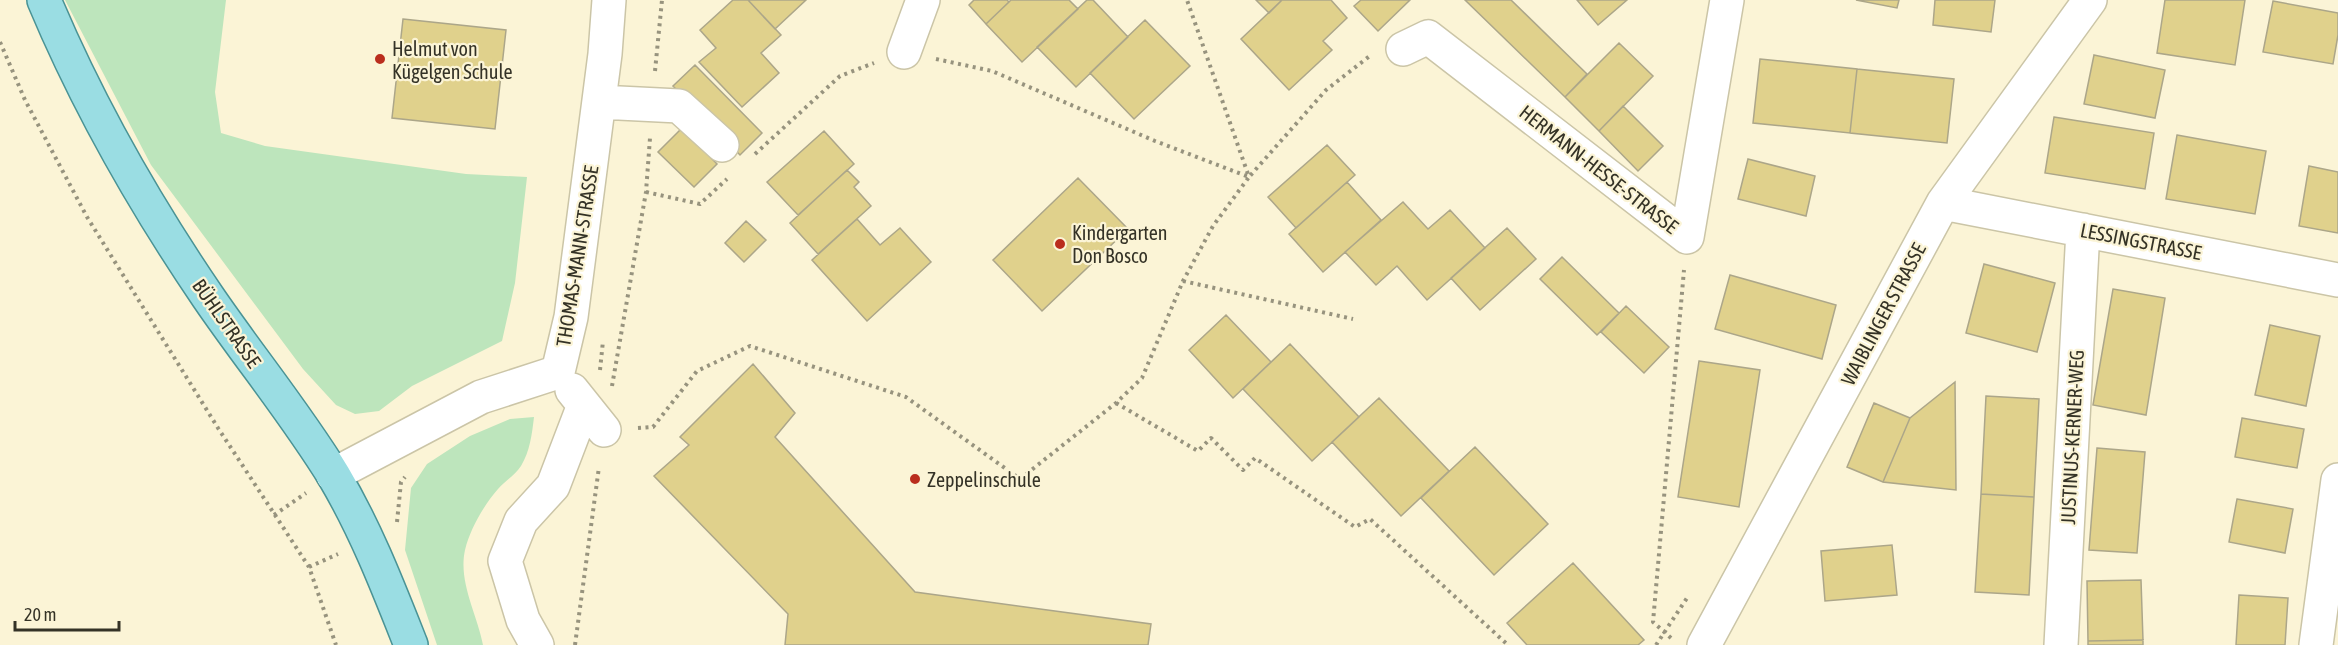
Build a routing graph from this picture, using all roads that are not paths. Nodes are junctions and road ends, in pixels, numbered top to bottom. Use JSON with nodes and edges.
{"nodes":[{"id":1,"x":44,"y":0,"type":"edge"},
{"id":2,"x":609,"y":0,"type":"edge"},
{"id":3,"x":923,"y":0,"type":"edge"},
{"id":4,"x":1727,"y":0,"type":"edge"},
{"id":5,"x":2090,"y":0,"type":"edge"},
{"id":6,"x":1402,"y":50,"type":"road end"},
{"id":7,"x":904,"y":52,"type":"road end"},
{"id":8,"x":599,"y":102,"type":"junction"},
{"id":9,"x":728,"y":158,"type":"road end"},
{"id":10,"x":1943,"y":203,"type":"junction"},
{"id":11,"x":2083,"y":230,"type":"junction"},
{"id":12,"x":2338,"y":280,"type":"edge"},
{"id":13,"x":558,"y":372,"type":"junction"},
{"id":14,"x":584,"y":405,"type":"junction"},
{"id":15,"x":604,"y":430,"type":"road end"},
{"id":16,"x":333,"y":475,"type":"junction"},
{"id":17,"x":2338,"y":480,"type":"edge"},
{"id":18,"x":1688,"y":642,"type":"edge"},
{"id":19,"x":411,"y":645,"type":"edge"},
{"id":20,"x":537,"y":645,"type":"edge"},
{"id":21,"x":2061,"y":645,"type":"edge"},
{"id":22,"x":2316,"y":645,"type":"edge"}],
"edges":[{"from":1,"to":16,"type":"main road","name":"BÜHLSTRASSE"},
{"from":2,"to":8,"type":"street","name":"THOMAS-MANN-STRASSE"},
{"from":3,"to":7,"type":"street"},
{"from":4,"to":6,"type":"street","name":"HERMANN-HESSE-STRASSE"},
{"from":5,"to":10,"type":"street","name":"WAIBLINGER STRASSE"},
{"from":8,"to":9,"type":"street"},
{"from":8,"to":13,"type":"street","name":"THOMAS-MANN-STRASSE"},
{"from":10,"to":11,"type":"street","name":"LESSINGSTRASSE"},
{"from":10,"to":18,"type":"street","name":"WAIBLINGER STRASSE"},
{"from":11,"to":12,"type":"street","name":"LESSINGSTRASSE"},
{"from":11,"to":21,"type":"street","name":"JUSTINUS-KERNER-WEG"},
{"from":13,"to":14,"type":"street"},
{"from":13,"to":16,"type":"street","name":"THOMAS-MANN-STRASSE"},
{"from":14,"to":15,"type":"street"},
{"from":14,"to":20,"type":"street"},
{"from":16,"to":19,"type":"main road","name":"BÜHLSTRASSE"},
{"from":17,"to":22,"type":"street"}]}
